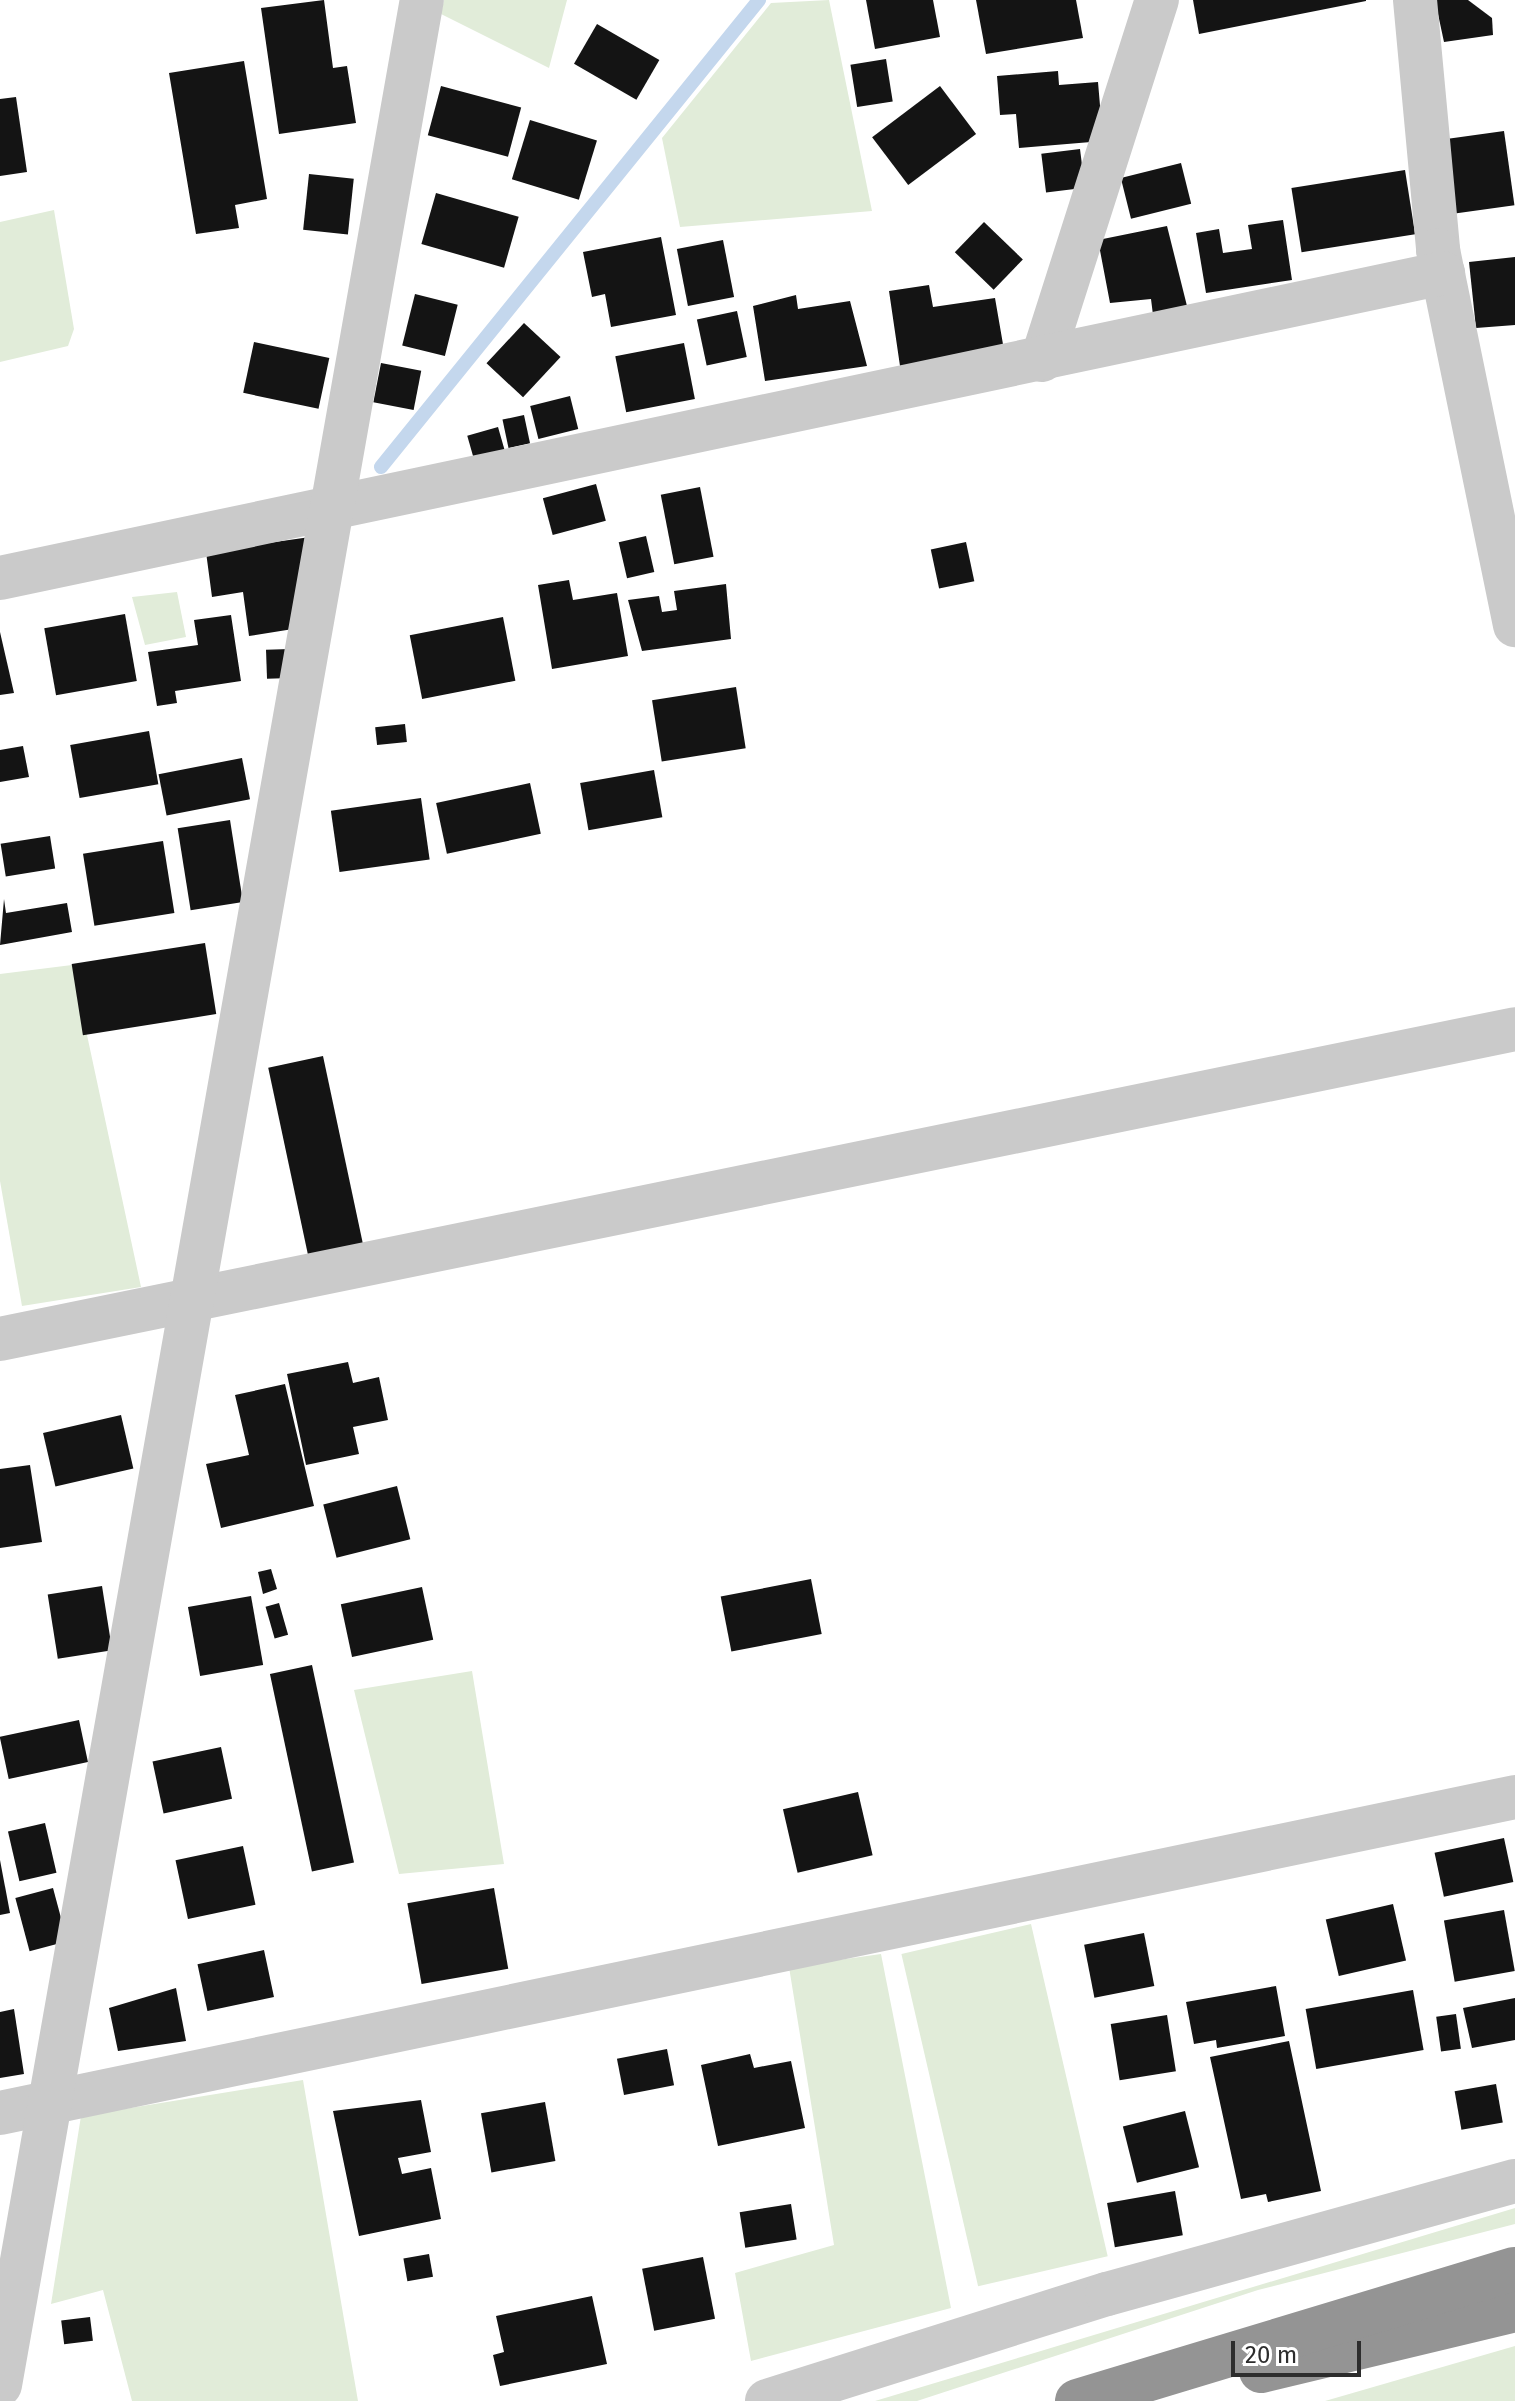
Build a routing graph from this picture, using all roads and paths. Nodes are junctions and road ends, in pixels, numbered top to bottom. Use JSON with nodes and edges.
{"nodes":[{"id":1,"x":422,"y":0,"type":"edge"},
{"id":2,"x":1157,"y":0,"type":"edge"},
{"id":3,"x":1415,"y":0,"type":"edge"},
{"id":4,"x":1443,"y":273,"type":"junction"},
{"id":5,"x":1042,"y":360,"type":"junction"},
{"id":6,"x":1499,"y":468,"type":"edge"},
{"id":7,"x":335,"y":513,"type":"junction"},
{"id":8,"x":0,"y":578,"type":"edge"},
{"id":9,"x":1515,"y":625,"type":"edge"},
{"id":10,"x":1515,"y":1029,"type":"edge"},
{"id":11,"x":194,"y":1299,"type":"junction"},
{"id":12,"x":0,"y":1339,"type":"edge"},
{"id":13,"x":1515,"y":1797,"type":"edge"},
{"id":14,"x":50,"y":2103,"type":"junction"},
{"id":15,"x":0,"y":2113,"type":"edge"},
{"id":16,"x":1515,"y":2181,"type":"edge"},
{"id":17,"x":1515,"y":2269,"type":"edge"},
{"id":18,"x":1515,"y":2310,"type":"edge"},
{"id":19,"x":0,"y":2385,"type":"edge"},
{"id":20,"x":767,"y":2401,"type":"edge"},
{"id":21,"x":1077,"y":2401,"type":"edge"},
{"id":22,"x":1096,"y":2401,"type":"edge"}],
"edges":[{"from":1,"to":7,"type":"street"},
{"from":2,"to":5,"type":"street"},
{"from":3,"to":4,"type":"street"},
{"from":4,"to":5,"type":"street"},
{"from":4,"to":6,"type":"street"},
{"from":5,"to":7,"type":"street"},
{"from":6,"to":9,"type":"street"},
{"from":7,"to":8,"type":"street"},
{"from":7,"to":11,"type":"street"},
{"from":10,"to":11,"type":"street"},
{"from":11,"to":12,"type":"street"},
{"from":11,"to":14,"type":"street"},
{"from":13,"to":14,"type":"street"},
{"from":14,"to":15,"type":"street"},
{"from":14,"to":19,"type":"street"},
{"from":16,"to":20,"type":"street"},
{"from":17,"to":21,"type":"highway"},
{"from":18,"to":22,"type":"highway"}]}
